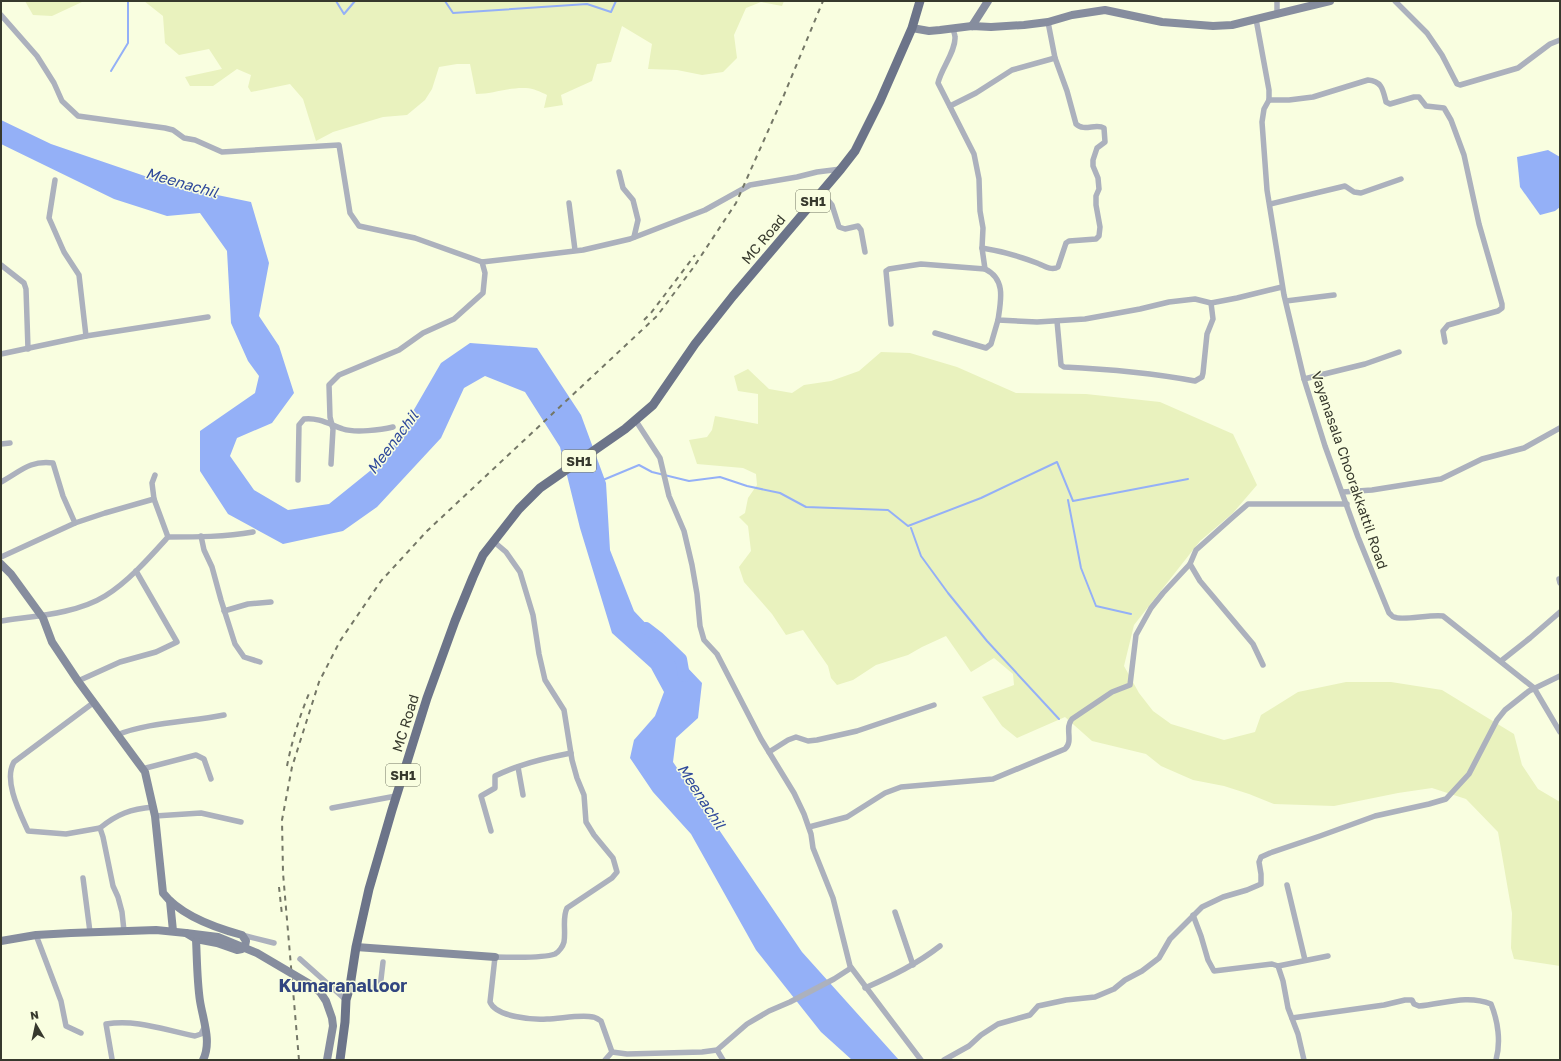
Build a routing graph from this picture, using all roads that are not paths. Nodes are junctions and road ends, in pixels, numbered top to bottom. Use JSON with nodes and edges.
{"nodes":[{"id":1,"x":920,"y":1,"type":"edge"},
{"id":2,"x":988,"y":1,"type":"edge"},
{"id":3,"x":1276,"y":1,"type":"edge"},
{"id":4,"x":1330,"y":1,"type":"edge"},
{"id":5,"x":1395,"y":1,"type":"edge"},
{"id":6,"x":1,"y":15,"type":"edge"},
{"id":7,"x":1277,"y":15,"type":"junction"},
{"id":8,"x":1256,"y":19,"type":"junction"},
{"id":9,"x":1048,"y":22,"type":"junction"},
{"id":10,"x":972,"y":26,"type":"junction"},
{"id":11,"x":912,"y":28,"type":"junction"},
{"id":12,"x":952,"y":28,"type":"junction"},
{"id":13,"x":1560,"y":40,"type":"edge"},
{"id":14,"x":1055,"y":58,"type":"junction"},
{"id":15,"x":1269,"y":100,"type":"junction"},
{"id":16,"x":950,"y":106,"type":"junction"},
{"id":17,"x":841,"y":169,"type":"junction"},
{"id":18,"x":618,"y":172,"type":"dead end"},
{"id":19,"x":1401,"y":179,"type":"dead end"},
{"id":20,"x":55,"y":180,"type":"dead end"},
{"id":21,"x":821,"y":192,"type":"junction"},
{"id":22,"x":569,"y":203,"type":"dead end"},
{"id":23,"x":1270,"y":204,"type":"junction"},
{"id":24,"x":634,"y":238,"type":"junction"},
{"id":25,"x":982,"y":248,"type":"junction"},
{"id":26,"x":575,"y":250,"type":"junction"},
{"id":27,"x":865,"y":252,"type":"dead end"},
{"id":28,"x":482,"y":262,"type":"junction"},
{"id":29,"x":1,"y":265,"type":"edge"},
{"id":30,"x":985,"y":269,"type":"junction"},
{"id":31,"x":1282,"y":287,"type":"junction"},
{"id":32,"x":1334,"y":295,"type":"dead end"},
{"id":33,"x":1286,"y":301,"type":"junction"},
{"id":34,"x":1211,"y":303,"type":"junction"},
{"id":35,"x":208,"y":317,"type":"dead end"},
{"id":36,"x":998,"y":320,"type":"junction"},
{"id":37,"x":1056,"y":321,"type":"junction"},
{"id":38,"x":891,"y":324,"type":"dead end"},
{"id":39,"x":935,"y":333,"type":"dead end"},
{"id":40,"x":86,"y":336,"type":"junction"},
{"id":41,"x":1445,"y":342,"type":"dead end"},
{"id":42,"x":28,"y":349,"type":"junction"},
{"id":43,"x":1399,"y":352,"type":"dead end"},
{"id":44,"x":1,"y":354,"type":"edge"},
{"id":45,"x":1304,"y":379,"type":"junction"},
{"id":46,"x":636,"y":421,"type":"junction"},
{"id":47,"x":332,"y":424,"type":"junction"},
{"id":48,"x":393,"y":427,"type":"dead end"},
{"id":49,"x":1560,"y":428,"type":"edge"},
{"id":50,"x":10,"y":443,"type":"dead end"},
{"id":51,"x":1,"y":444,"type":"edge"},
{"id":52,"x":331,"y":464,"type":"dead end"},
{"id":53,"x":155,"y":475,"type":"dead end"},
{"id":54,"x":298,"y":480,"type":"dead end"},
{"id":55,"x":1,"y":482,"type":"edge"},
{"id":56,"x":1343,"y":492,"type":"junction"},
{"id":57,"x":154,"y":499,"type":"junction"},
{"id":58,"x":1347,"y":504,"type":"junction"},
{"id":59,"x":75,"y":523,"type":"junction"},
{"id":60,"x":253,"y":532,"type":"dead end"},
{"id":61,"x":201,"y":536,"type":"junction"},
{"id":62,"x":168,"y":537,"type":"junction"},
{"id":63,"x":493,"y":541,"type":"junction"},
{"id":64,"x":1,"y":557,"type":"edge"},
{"id":65,"x":1,"y":564,"type":"edge"},
{"id":66,"x":1190,"y":564,"type":"junction"},
{"id":67,"x":136,"y":571,"type":"junction"},
{"id":68,"x":271,"y":602,"type":"dead end"},
{"id":69,"x":224,"y":611,"type":"junction"},
{"id":70,"x":1560,"y":612,"type":"edge"},
{"id":71,"x":39,"y":615,"type":"junction"},
{"id":72,"x":1,"y":621,"type":"edge"},
{"id":73,"x":1501,"y":661,"type":"junction"},
{"id":74,"x":260,"y":662,"type":"dead end"},
{"id":75,"x":1263,"y":665,"type":"dead end"},
{"id":76,"x":1560,"y":676,"type":"edge"},
{"id":77,"x":78,"y":681,"type":"junction"},
{"id":78,"x":1534,"y":688,"type":"junction"},
{"id":79,"x":93,"y":703,"type":"junction"},
{"id":80,"x":934,"y":705,"type":"dead end"},
{"id":81,"x":224,"y":714,"type":"dead end"},
{"id":82,"x":1560,"y":732,"type":"edge"},
{"id":83,"x":117,"y":735,"type":"junction"},
{"id":84,"x":769,"y":752,"type":"junction"},
{"id":85,"x":571,"y":753,"type":"junction"},
{"id":86,"x":518,"y":767,"type":"junction"},
{"id":87,"x":142,"y":769,"type":"junction"},
{"id":88,"x":211,"y":779,"type":"dead end"},
{"id":89,"x":523,"y":795,"type":"dead end"},
{"id":90,"x":396,"y":796,"type":"junction"},
{"id":91,"x":153,"y":807,"type":"junction"},
{"id":92,"x":332,"y":808,"type":"dead end"},
{"id":93,"x":155,"y":816,"type":"junction"},
{"id":94,"x":241,"y":822,"type":"dead end"},
{"id":95,"x":809,"y":827,"type":"junction"},
{"id":96,"x":100,"y":828,"type":"junction"},
{"id":97,"x":491,"y":831,"type":"dead end"},
{"id":98,"x":83,"y":878,"type":"dead end"},
{"id":99,"x":1287,"y":885,"type":"dead end"},
{"id":100,"x":170,"y":901,"type":"junction"},
{"id":101,"x":895,"y":912,"type":"dead end"},
{"id":102,"x":1193,"y":915,"type":"junction"},
{"id":103,"x":124,"y":931,"type":"junction"},
{"id":104,"x":173,"y":931,"type":"junction"},
{"id":105,"x":90,"y":932,"type":"junction"},
{"id":106,"x":186,"y":933,"type":"junction"},
{"id":107,"x":36,"y":935,"type":"junction"},
{"id":108,"x":242,"y":935,"type":"junction"},
{"id":109,"x":196,"y":939,"type":"junction"},
{"id":110,"x":1,"y":941,"type":"edge"},
{"id":111,"x":274,"y":943,"type":"dead end"},
{"id":112,"x":940,"y":946,"type":"dead end"},
{"id":113,"x":356,"y":947,"type":"junction"},
{"id":114,"x":1328,"y":956,"type":"dead end"},
{"id":115,"x":495,"y":957,"type":"junction"},
{"id":116,"x":300,"y":959,"type":"dead end"},
{"id":117,"x":1305,"y":960,"type":"junction"},
{"id":118,"x":383,"y":962,"type":"dead end"},
{"id":119,"x":913,"y":965,"type":"junction"},
{"id":120,"x":1278,"y":966,"type":"junction"},
{"id":121,"x":851,"y":968,"type":"junction"},
{"id":122,"x":350,"y":986,"type":"junction"},
{"id":123,"x":865,"y":988,"type":"junction"},
{"id":124,"x":346,"y":1000,"type":"junction"},
{"id":125,"x":1292,"y":1018,"type":"junction"},
{"id":126,"x":206,"y":1026,"type":"junction"},
{"id":127,"x":80,"y":1033,"type":"dead end"},
{"id":128,"x":717,"y":1050,"type":"junction"},
{"id":129,"x":612,"y":1052,"type":"junction"},
{"id":130,"x":668,"y":1052,"type":"junction"},
{"id":131,"x":112,"y":1059,"type":"dead end"},
{"id":132,"x":203,"y":1060,"type":"edge"},
{"id":133,"x":327,"y":1060,"type":"edge"},
{"id":134,"x":340,"y":1060,"type":"edge"},
{"id":135,"x":605,"y":1060,"type":"edge"},
{"id":136,"x":669,"y":1060,"type":"edge"},
{"id":137,"x":723,"y":1060,"type":"edge"},
{"id":138,"x":921,"y":1060,"type":"edge"},
{"id":139,"x":944,"y":1060,"type":"edge"},
{"id":140,"x":1304,"y":1060,"type":"edge"},
{"id":141,"x":1496,"y":1060,"type":"edge"}],
"edges":[{"from":1,"to":11,"type":"main road","name":"MC Road","number":"SH1"},
{"from":2,"to":10,"type":"main road"},
{"from":3,"to":7,"type":"street"},
{"from":4,"to":7,"type":"main road"},
{"from":5,"to":13,"type":"street"},
{"from":6,"to":28,"type":"street"},
{"from":7,"to":8,"type":"main road"},
{"from":8,"to":9,"type":"main road"},
{"from":8,"to":15,"type":"street","name":"Vayanasala Choorakkattil Road"},
{"from":9,"to":10,"type":"main road"},
{"from":9,"to":14,"type":"street"},
{"from":10,"to":12,"type":"main road"},
{"from":11,"to":12,"type":"main road"},
{"from":11,"to":17,"type":"main road","name":"MC Road","number":"SH1"},
{"from":12,"to":16,"type":"street"},
{"from":14,"to":16,"type":"street"},
{"from":14,"to":25,"type":"street"},
{"from":15,"to":23,"type":"street","name":"Vayanasala Choorakkattil Road"},
{"from":15,"to":41,"type":"street"},
{"from":16,"to":25,"type":"street"},
{"from":17,"to":21,"type":"main road","name":"MC Road","number":"SH1"},
{"from":17,"to":24,"type":"street"},
{"from":18,"to":24,"type":"street"},
{"from":19,"to":23,"type":"street"},
{"from":20,"to":40,"type":"street"},
{"from":21,"to":27,"type":"street"},
{"from":21,"to":46,"type":"main road","name":"MC Road","number":"SH1"},
{"from":22,"to":26,"type":"street"},
{"from":23,"to":31,"type":"street","name":"Vayanasala Choorakkattil Road"},
{"from":24,"to":26,"type":"street"},
{"from":25,"to":30,"type":"street"},
{"from":26,"to":28,"type":"street"},
{"from":28,"to":47,"type":"street"},
{"from":29,"to":42,"type":"street"},
{"from":30,"to":36,"type":"street"},
{"from":30,"to":38,"type":"street"},
{"from":31,"to":33,"type":"street","name":"Vayanasala Choorakkattil Road"},
{"from":31,"to":34,"type":"street"},
{"from":32,"to":33,"type":"street"},
{"from":33,"to":45,"type":"street","name":"Vayanasala Choorakkattil Road"},
{"from":34,"to":37,"type":"street"},
{"from":34,"to":37,"type":"street"},
{"from":35,"to":40,"type":"street"},
{"from":36,"to":37,"type":"street"},
{"from":36,"to":39,"type":"street"},
{"from":40,"to":42,"type":"street"},
{"from":42,"to":44,"type":"street"},
{"from":43,"to":45,"type":"street"},
{"from":45,"to":56,"type":"street","name":"Vayanasala Choorakkattil Road"},
{"from":46,"to":63,"type":"main road","name":"MC Road","number":"SH1"},
{"from":46,"to":84,"type":"street"},
{"from":47,"to":48,"type":"street"},
{"from":47,"to":52,"type":"street"},
{"from":47,"to":54,"type":"street"},
{"from":49,"to":56,"type":"street"},
{"from":50,"to":51,"type":"street"},
{"from":53,"to":57,"type":"street"},
{"from":55,"to":59,"type":"street"},
{"from":56,"to":58,"type":"street","name":"Vayanasala Choorakkattil Road"},
{"from":57,"to":59,"type":"street"},
{"from":57,"to":62,"type":"street"},
{"from":58,"to":66,"type":"street"},
{"from":58,"to":73,"type":"street","name":"Vayanasala Choorakkattil Road"},
{"from":59,"to":64,"type":"street"},
{"from":60,"to":61,"type":"street"},
{"from":61,"to":62,"type":"street"},
{"from":61,"to":69,"type":"street"},
{"from":62,"to":67,"type":"street"},
{"from":63,"to":85,"type":"street"},
{"from":63,"to":90,"type":"main road","name":"MC Road","number":"SH1"},
{"from":65,"to":71,"type":"main road"},
{"from":66,"to":75,"type":"street"},
{"from":66,"to":95,"type":"street"},
{"from":67,"to":71,"type":"street"},
{"from":67,"to":77,"type":"street"},
{"from":68,"to":69,"type":"street"},
{"from":69,"to":74,"type":"street"},
{"from":70,"to":73,"type":"street"},
{"from":71,"to":72,"type":"street"},
{"from":71,"to":77,"type":"main road"},
{"from":73,"to":78,"type":"street","name":"Vayanasala Choorakkattil Road"},
{"from":76,"to":78,"type":"street"},
{"from":77,"to":79,"type":"main road"},
{"from":78,"to":82,"type":"street","name":"Vayanasala Choorakkattil Road"},
{"from":78,"to":102,"type":"street"},
{"from":79,"to":83,"type":"main road"},
{"from":79,"to":96,"type":"street"},
{"from":80,"to":84,"type":"street"},
{"from":81,"to":83,"type":"street"},
{"from":83,"to":87,"type":"main road"},
{"from":84,"to":95,"type":"street"},
{"from":85,"to":86,"type":"street"},
{"from":85,"to":115,"type":"street"},
{"from":86,"to":89,"type":"street"},
{"from":86,"to":97,"type":"street"},
{"from":87,"to":88,"type":"street"},
{"from":87,"to":91,"type":"main road"},
{"from":90,"to":92,"type":"street"},
{"from":90,"to":113,"type":"main road","name":"MC Road","number":"SH1"},
{"from":91,"to":93,"type":"main road"},
{"from":91,"to":96,"type":"street"},
{"from":93,"to":94,"type":"street"},
{"from":93,"to":100,"type":"main road"},
{"from":95,"to":121,"type":"street"},
{"from":96,"to":103,"type":"street"},
{"from":98,"to":105,"type":"street"},
{"from":99,"to":117,"type":"street"},
{"from":100,"to":104,"type":"main road"},
{"from":100,"to":108,"type":"main road"},
{"from":101,"to":119,"type":"street"},
{"from":102,"to":120,"type":"street"},
{"from":102,"to":139,"type":"street"},
{"from":103,"to":104,"type":"main road"},
{"from":103,"to":105,"type":"main road"},
{"from":104,"to":106,"type":"main road"},
{"from":105,"to":107,"type":"main road"},
{"from":106,"to":109,"type":"main road"},
{"from":106,"to":133,"type":"main road","bridge":true},
{"from":107,"to":110,"type":"main road"},
{"from":107,"to":127,"type":"street"},
{"from":108,"to":109,"type":"main road"},
{"from":108,"to":111,"type":"street"},
{"from":109,"to":126,"type":"main road"},
{"from":112,"to":119,"type":"street"},
{"from":113,"to":115,"type":"main road"},
{"from":113,"to":122,"type":"main road","name":"MC Road","number":"SH1"},
{"from":114,"to":117,"type":"street"},
{"from":115,"to":129,"type":"street"},
{"from":116,"to":124,"type":"street"},
{"from":117,"to":120,"type":"street"},
{"from":118,"to":122,"type":"street"},
{"from":119,"to":123,"type":"street"},
{"from":120,"to":125,"type":"street"},
{"from":121,"to":123,"type":"street"},
{"from":121,"to":128,"type":"street"},
{"from":122,"to":124,"type":"main road","name":"MC Road","number":"SH1"},
{"from":123,"to":138,"type":"street"},
{"from":124,"to":134,"type":"main road","name":"MC Road","number":"SH1"},
{"from":125,"to":140,"type":"street"},
{"from":125,"to":141,"type":"street"},
{"from":126,"to":131,"type":"street"},
{"from":126,"to":132,"type":"main road"},
{"from":128,"to":130,"type":"street"},
{"from":128,"to":137,"type":"street"},
{"from":129,"to":130,"type":"street"},
{"from":129,"to":135,"type":"street"},
{"from":130,"to":136,"type":"street"}]}
